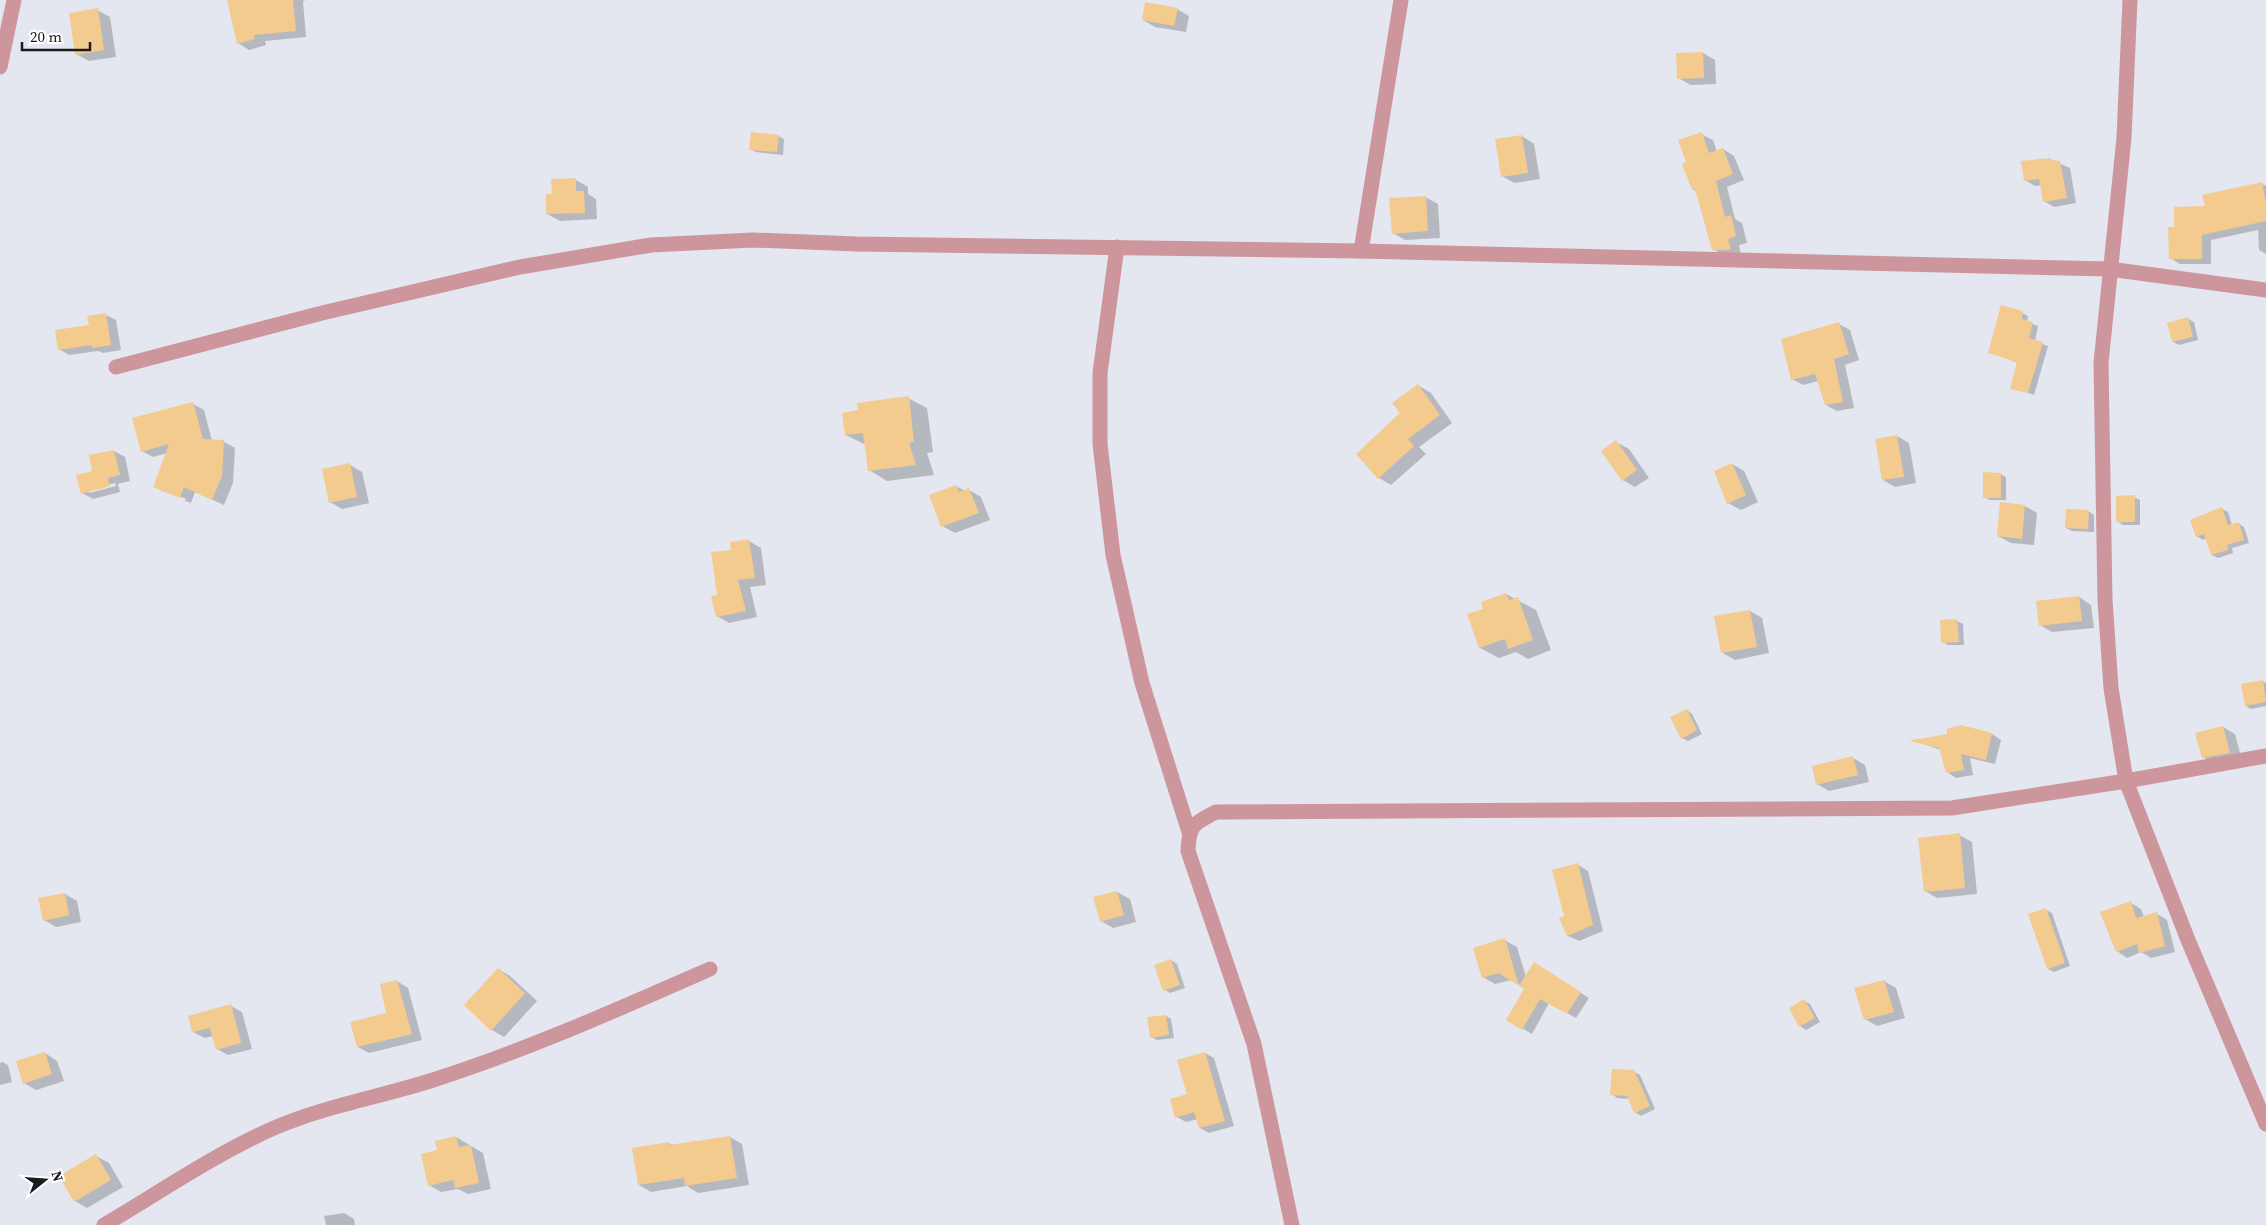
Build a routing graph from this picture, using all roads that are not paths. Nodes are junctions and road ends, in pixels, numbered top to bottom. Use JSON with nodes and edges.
{"nodes":[{"id":1,"x":14,"y":0,"type":"edge"},
{"id":2,"x":1401,"y":0,"type":"edge"},
{"id":3,"x":2130,"y":0,"type":"edge"},
{"id":4,"x":0,"y":67,"type":"edge"},
{"id":5,"x":1116,"y":247,"type":"junction"},
{"id":6,"x":1361,"y":251,"type":"junction"},
{"id":7,"x":2110,"y":269,"type":"junction"},
{"id":8,"x":2266,"y":290,"type":"edge"},
{"id":9,"x":116,"y":367,"type":"dead end"},
{"id":10,"x":2266,"y":756,"type":"edge"},
{"id":11,"x":2126,"y":781,"type":"junction"},
{"id":12,"x":1189,"y":832,"type":"junction"},
{"id":13,"x":710,"y":969,"type":"dead end"},
{"id":14,"x":2266,"y":1124,"type":"edge"},
{"id":15,"x":104,"y":1225,"type":"edge"},
{"id":16,"x":1292,"y":1225,"type":"edge"}],
"edges":[{"from":1,"to":4,"type":"street"},
{"from":2,"to":6,"type":"street"},
{"from":3,"to":7,"type":"street"},
{"from":5,"to":6,"type":"street"},
{"from":5,"to":9,"type":"street"},
{"from":5,"to":12,"type":"street"},
{"from":6,"to":7,"type":"street"},
{"from":7,"to":8,"type":"street"},
{"from":7,"to":11,"type":"street"},
{"from":10,"to":11,"type":"street"},
{"from":11,"to":12,"type":"street"},
{"from":11,"to":14,"type":"street"},
{"from":12,"to":16,"type":"street"},
{"from":13,"to":15,"type":"street"}]}
